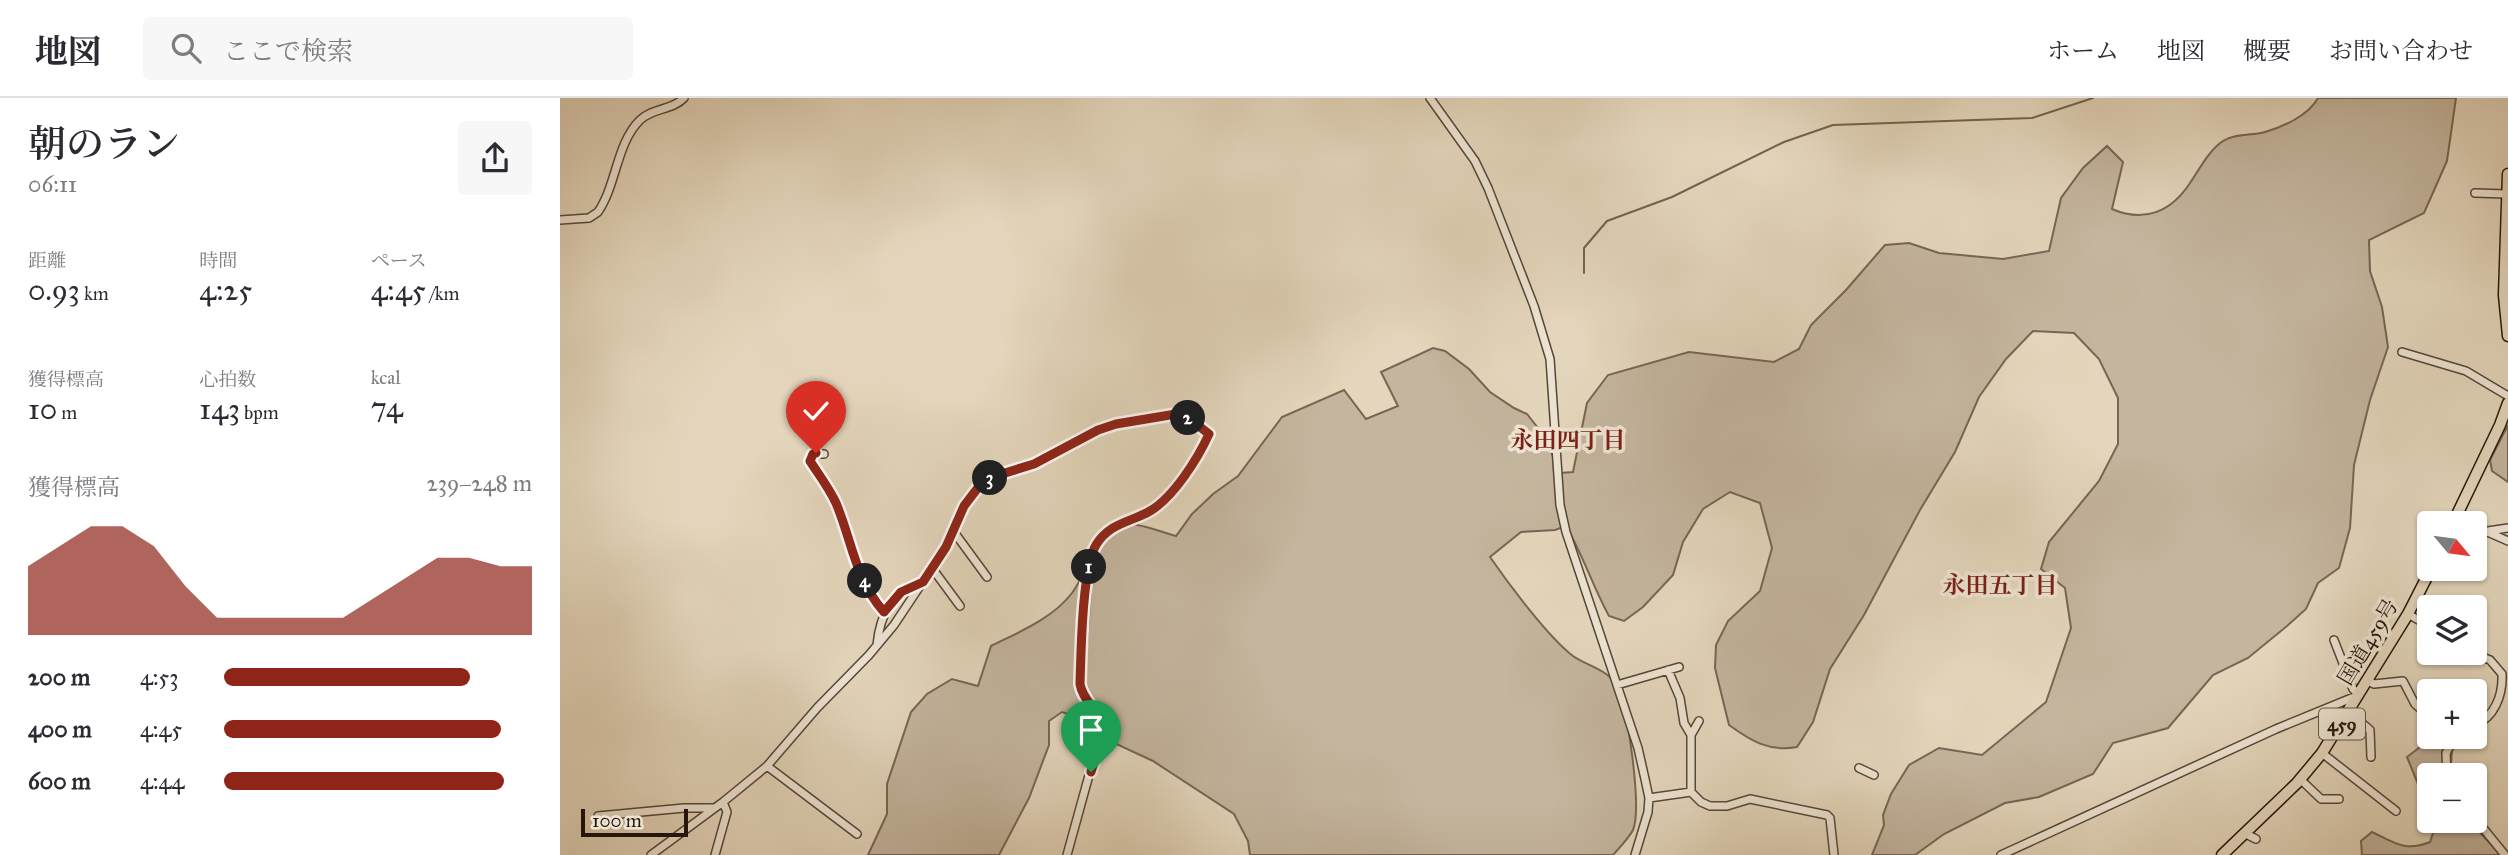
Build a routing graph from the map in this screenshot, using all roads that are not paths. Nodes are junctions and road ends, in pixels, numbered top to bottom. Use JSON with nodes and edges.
{"nodes":[{"id":1,"x":684,"y":98,"type":"edge"},
{"id":2,"x":1430,"y":98,"type":"edge"},
{"id":3,"x":2508,"y":174,"type":"edge"},
{"id":4,"x":2475,"y":193,"type":"dead end"},
{"id":5,"x":2506,"y":194,"type":"junction"},
{"id":6,"x":560,"y":220,"type":"edge"},
{"id":7,"x":2508,"y":336,"type":"edge"},
{"id":8,"x":2402,"y":352,"type":"dead end"},
{"id":9,"x":2508,"y":396,"type":"edge"},
{"id":10,"x":2508,"y":403,"type":"edge"},
{"id":11,"x":2504,"y":427,"type":"edge"},
{"id":12,"x":824,"y":454,"type":"dead end"},
{"id":13,"x":2460,"y":511,"type":"edge"},
{"id":14,"x":2508,"y":528,"type":"edge"},
{"id":15,"x":954,"y":532,"type":"junction"},
{"id":16,"x":2487,"y":532,"type":"edge"},
{"id":17,"x":2487,"y":532,"type":"edge"},
{"id":18,"x":2508,"y":541,"type":"edge"},
{"id":19,"x":932,"y":568,"type":"junction"},
{"id":20,"x":987,"y":577,"type":"dead end"},
{"id":21,"x":2425,"y":581,"type":"edge"},
{"id":22,"x":923,"y":582,"type":"junction"},
{"id":23,"x":960,"y":607,"type":"dead end"},
{"id":24,"x":884,"y":612,"type":"junction"},
{"id":25,"x":2408,"y":614,"type":"junction"},
{"id":26,"x":2417,"y":619,"type":"edge"},
{"id":27,"x":2334,"y":640,"type":"dead end"},
{"id":28,"x":877,"y":646,"type":"junction"},
{"id":29,"x":2487,"y":659,"type":"edge"},
{"id":30,"x":1679,"y":667,"type":"dead end"},
{"id":31,"x":1668,"y":670,"type":"junction"},
{"id":32,"x":2368,"y":681,"type":"junction"},
{"id":33,"x":1617,"y":685,"type":"junction"},
{"id":34,"x":2500,"y":694,"type":"junction"},
{"id":35,"x":2360,"y":695,"type":"junction"},
{"id":36,"x":2508,"y":700,"type":"edge"},
{"id":37,"x":2417,"y":706,"type":"edge"},
{"id":38,"x":2346,"y":717,"type":"junction"},
{"id":39,"x":2487,"y":719,"type":"edge"},
{"id":40,"x":1699,"y":721,"type":"dead end"},
{"id":41,"x":1691,"y":735,"type":"junction"},
{"id":42,"x":2322,"y":753,"type":"junction"},
{"id":43,"x":2371,"y":757,"type":"dead end"},
{"id":44,"x":767,"y":766,"type":"junction"},
{"id":45,"x":1859,"y":768,"type":"dead end"},
{"id":46,"x":1874,"y":775,"type":"dead end"},
{"id":47,"x":2300,"y":779,"type":"junction"},
{"id":48,"x":1690,"y":792,"type":"junction"},
{"id":49,"x":1649,"y":798,"type":"junction"},
{"id":50,"x":2339,"y":799,"type":"dead end"},
{"id":51,"x":723,"y":802,"type":"junction"},
{"id":52,"x":714,"y":808,"type":"junction"},
{"id":53,"x":2396,"y":811,"type":"dead end"},
{"id":54,"x":598,"y":816,"type":"dead end"},
{"id":55,"x":2244,"y":833,"type":"junction"},
{"id":56,"x":2487,"y":833,"type":"edge"},
{"id":57,"x":857,"y":834,"type":"dead end"},
{"id":58,"x":2256,"y":839,"type":"dead end"},
{"id":59,"x":651,"y":855,"type":"edge"},
{"id":60,"x":715,"y":855,"type":"edge"},
{"id":61,"x":1067,"y":855,"type":"edge"},
{"id":62,"x":1635,"y":855,"type":"edge"},
{"id":63,"x":1835,"y":855,"type":"edge"},
{"id":64,"x":2001,"y":855,"type":"edge"},
{"id":65,"x":2222,"y":855,"type":"edge"},
{"id":66,"x":2505,"y":855,"type":"edge"}],
"edges":[{"from":1,"to":6,"type":"street"},
{"from":2,"to":33,"type":"street"},
{"from":3,"to":5,"type":"highway"},
{"from":4,"to":5,"type":"street"},
{"from":5,"to":7,"type":"highway"},
{"from":8,"to":9,"type":"street"},
{"from":10,"to":11,"type":"highway"},
{"from":11,"to":13,"type":"highway"},
{"from":12,"to":24,"type":"street"},
{"from":14,"to":16,"type":"street"},
{"from":15,"to":19,"type":"street"},
{"from":15,"to":20,"type":"street"},
{"from":15,"to":61,"type":"street"},
{"from":17,"to":18,"type":"street"},
{"from":19,"to":22,"type":"street"},
{"from":19,"to":23,"type":"street"},
{"from":21,"to":25,"type":"highway","name":"国道459号","number":"459"},
{"from":22,"to":24,"type":"street"},
{"from":22,"to":28,"type":"street"},
{"from":24,"to":28,"type":"street"},
{"from":25,"to":26,"type":"street"},
{"from":25,"to":32,"type":"highway","name":"国道459号","number":"459"},
{"from":27,"to":35,"type":"street"},
{"from":28,"to":44,"type":"street"},
{"from":29,"to":34,"type":"street"},
{"from":30,"to":31,"type":"street"},
{"from":31,"to":33,"type":"street"},
{"from":31,"to":41,"type":"street"},
{"from":32,"to":35,"type":"highway","name":"国道459号","number":"459"},
{"from":32,"to":37,"type":"street"},
{"from":33,"to":49,"type":"street"},
{"from":34,"to":36,"type":"street"},
{"from":34,"to":39,"type":"street"},
{"from":35,"to":38,"type":"highway","name":"国道459号","number":"459"},
{"from":35,"to":64,"type":"street"},
{"from":38,"to":42,"type":"highway","name":"国道459号","number":"459"},
{"from":38,"to":43,"type":"street"},
{"from":40,"to":41,"type":"street"},
{"from":41,"to":48,"type":"street"},
{"from":42,"to":47,"type":"highway","name":"国道459号","number":"459"},
{"from":42,"to":53,"type":"street"},
{"from":44,"to":51,"type":"street"},
{"from":44,"to":57,"type":"street"},
{"from":45,"to":46,"type":"street"},
{"from":47,"to":50,"type":"street"},
{"from":47,"to":55,"type":"highway","name":"国道459号","number":"459"},
{"from":48,"to":49,"type":"street"},
{"from":48,"to":63,"type":"street"},
{"from":49,"to":62,"type":"street"},
{"from":51,"to":52,"type":"street"},
{"from":51,"to":60,"type":"street"},
{"from":52,"to":54,"type":"street"},
{"from":52,"to":59,"type":"street"},
{"from":55,"to":58,"type":"street"},
{"from":55,"to":65,"type":"highway","name":"国道459号","number":"459"},
{"from":56,"to":66,"type":"street"}]}
